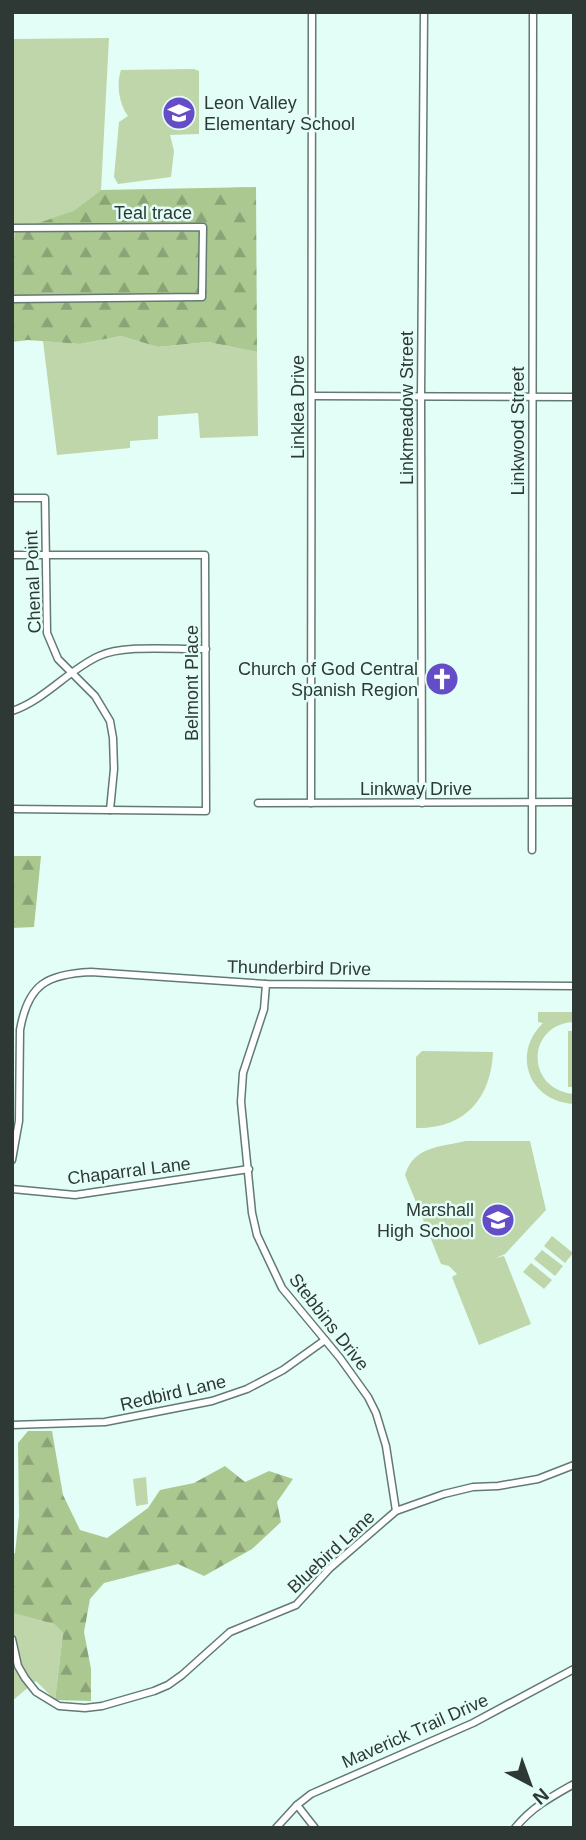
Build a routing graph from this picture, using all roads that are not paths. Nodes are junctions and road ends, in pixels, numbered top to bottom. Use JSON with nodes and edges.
{"nodes":[{"id":1,"x":312,"y":12,"type":"edge"},
{"id":2,"x":424,"y":12,"type":"edge"},
{"id":3,"x":533,"y":12,"type":"edge"},
{"id":4,"x":12,"y":228,"type":"edge"},
{"id":5,"x":12,"y":299,"type":"edge"},
{"id":6,"x":312,"y":396,"type":"junction"},
{"id":7,"x":421,"y":396,"type":"junction"},
{"id":8,"x":532,"y":397,"type":"junction"},
{"id":9,"x":574,"y":397,"type":"edge"},
{"id":10,"x":12,"y":498,"type":"edge"},
{"id":11,"x":12,"y":555,"type":"edge"},
{"id":12,"x":45,"y":555,"type":"junction"},
{"id":13,"x":206,"y":649,"type":"junction"},
{"id":14,"x":71,"y":674,"type":"junction"},
{"id":15,"x":12,"y":711,"type":"edge"},
{"id":16,"x":531,"y":802,"type":"junction"},
{"id":17,"x":258,"y":803,"type":"dead end"},
{"id":18,"x":311,"y":803,"type":"junction"},
{"id":19,"x":422,"y":803,"type":"junction"},
{"id":20,"x":574,"y":803,"type":"edge"},
{"id":21,"x":12,"y":810,"type":"edge"},
{"id":22,"x":110,"y":810,"type":"junction"},
{"id":23,"x":531,"y":850,"type":"dead end"},
{"id":24,"x":266,"y":984,"type":"junction"},
{"id":25,"x":574,"y":986,"type":"edge"},
{"id":26,"x":12,"y":1160,"type":"edge"},
{"id":27,"x":249,"y":1169,"type":"junction"},
{"id":28,"x":12,"y":1189,"type":"edge"},
{"id":29,"x":325,"y":1340,"type":"junction"},
{"id":30,"x":12,"y":1424,"type":"edge"},
{"id":31,"x":574,"y":1465,"type":"edge"},
{"id":32,"x":396,"y":1511,"type":"junction"},
{"id":33,"x":12,"y":1639,"type":"edge"},
{"id":34,"x":574,"y":1669,"type":"edge"},
{"id":35,"x":574,"y":1784,"type":"edge"},
{"id":36,"x":297,"y":1805,"type":"junction"},
{"id":37,"x":276,"y":1828,"type":"edge"},
{"id":38,"x":315,"y":1828,"type":"edge"},
{"id":39,"x":515,"y":1828,"type":"edge"}],
"edges":[{"from":1,"to":6,"type":"street","name":"Linklea Drive"},
{"from":2,"to":7,"type":"street","name":"Linkmeadow Street"},
{"from":3,"to":8,"type":"street","name":"Linkwood Street"},
{"from":4,"to":5,"type":"street","name":"Teal trace"},
{"from":6,"to":7,"type":"street"},
{"from":6,"to":18,"type":"street","name":"Linklea Drive"},
{"from":7,"to":8,"type":"street"},
{"from":7,"to":19,"type":"street","name":"Linkmeadow Street"},
{"from":8,"to":9,"type":"street"},
{"from":8,"to":16,"type":"street","name":"Linkwood Street"},
{"from":10,"to":12,"type":"street","name":"Chenal Point"},
{"from":11,"to":12,"type":"street"},
{"from":12,"to":13,"type":"street","name":"Belmont Place"},
{"from":12,"to":14,"type":"street","name":"Chenal Point"},
{"from":13,"to":14,"type":"street"},
{"from":13,"to":22,"type":"street","name":"Belmont Place"},
{"from":14,"to":15,"type":"street"},
{"from":14,"to":22,"type":"street","name":"Chenal Point"},
{"from":16,"to":19,"type":"street","name":"Linkway Drive"},
{"from":16,"to":20,"type":"street","name":"Linkway Drive"},
{"from":16,"to":23,"type":"street","name":"Linkwood Street"},
{"from":17,"to":18,"type":"street","name":"Linkway Drive"},
{"from":18,"to":19,"type":"street","name":"Linkway Drive"},
{"from":21,"to":22,"type":"street"},
{"from":24,"to":25,"type":"street","name":"Thunderbird Drive"},
{"from":24,"to":26,"type":"street","name":"Thunderbird Drive"},
{"from":24,"to":27,"type":"street","name":"Stebbins Drive"},
{"from":27,"to":28,"type":"street","name":"Chaparral Lane"},
{"from":27,"to":29,"type":"street","name":"Stebbins Drive"},
{"from":29,"to":30,"type":"street","name":"Redbird Lane"},
{"from":29,"to":32,"type":"street","name":"Stebbins Drive"},
{"from":31,"to":32,"type":"street","name":"Bluebird Lane"},
{"from":32,"to":33,"type":"street","name":"Bluebird Lane"},
{"from":34,"to":36,"type":"street","name":"Maverick Trail Drive"},
{"from":35,"to":39,"type":"street"},
{"from":36,"to":37,"type":"street","name":"Maverick Trail Drive"},
{"from":36,"to":38,"type":"street"}]}
